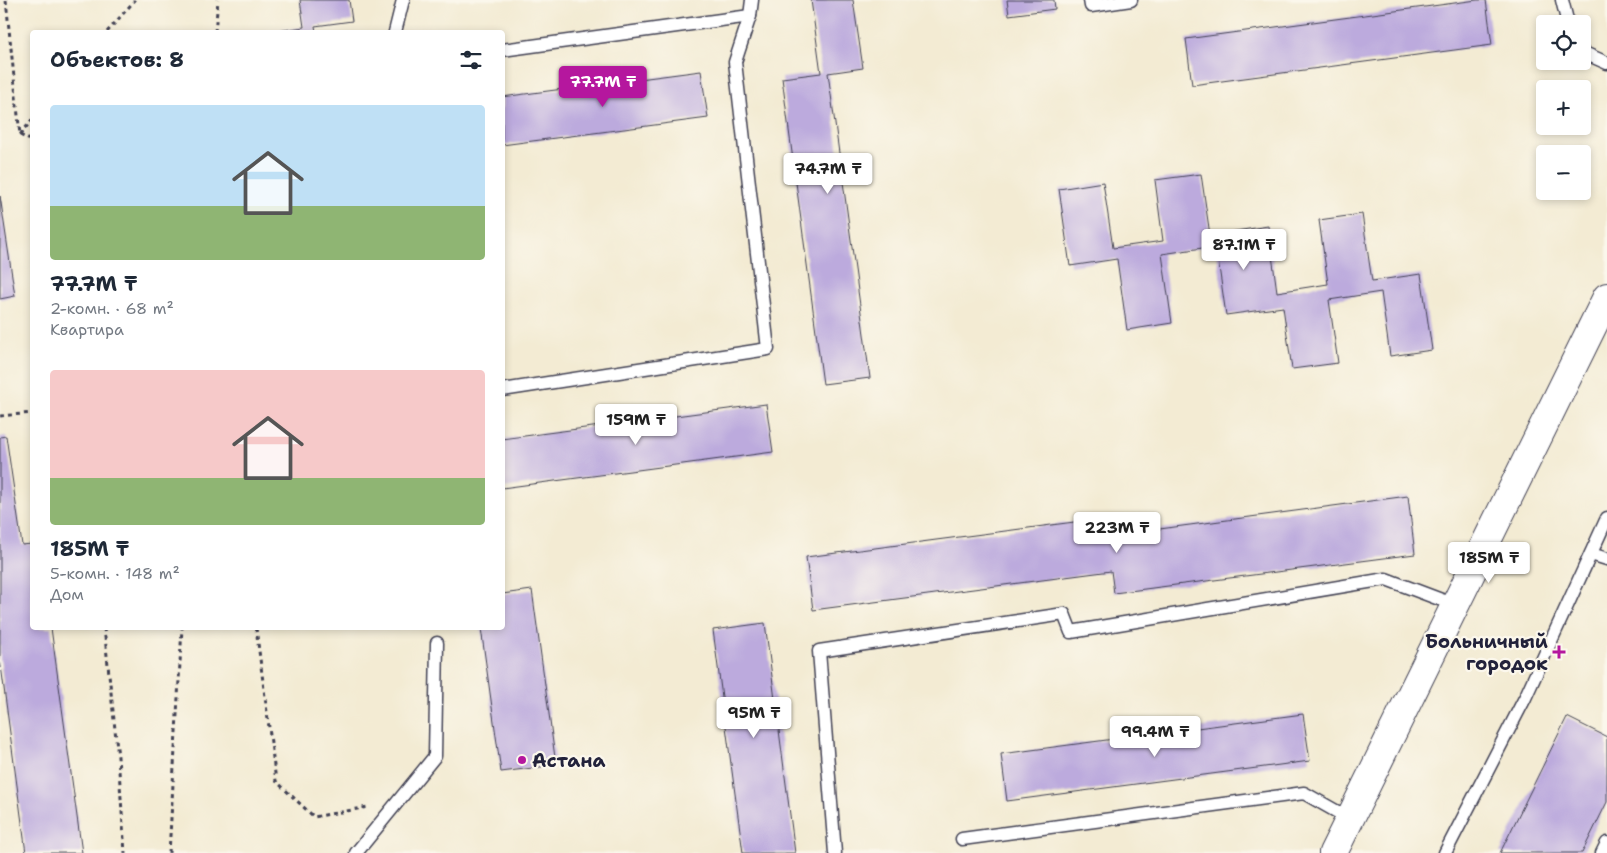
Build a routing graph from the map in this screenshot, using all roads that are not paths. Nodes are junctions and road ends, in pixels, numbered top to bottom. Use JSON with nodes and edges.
{"nodes":[{"id":1,"x":404,"y":0,"type":"edge"},
{"id":2,"x":752,"y":0,"type":"edge"},
{"id":3,"x":1090,"y":0,"type":"edge"},
{"id":4,"x":1131,"y":0,"type":"edge"},
{"id":5,"x":1562,"y":0,"type":"edge"},
{"id":6,"x":1566,"y":15,"type":"edge"},
{"id":7,"x":750,"y":16,"type":"junction"},
{"id":8,"x":395,"y":30,"type":"edge"},
{"id":9,"x":505,"y":50,"type":"edge"},
{"id":10,"x":1591,"y":56,"type":"edge"},
{"id":11,"x":1607,"y":63,"type":"edge"},
{"id":12,"x":1607,"y":297,"type":"edge"},
{"id":13,"x":505,"y":390,"type":"edge"},
{"id":14,"x":1607,"y":518,"type":"edge"},
{"id":15,"x":1591,"y":554,"type":"junction"},
{"id":16,"x":1607,"y":559,"type":"edge"},
{"id":17,"x":1455,"y":605,"type":"junction"},
{"id":18,"x":437,"y":642,"type":"dead end"},
{"id":19,"x":1350,"y":819,"type":"junction"},
{"id":20,"x":962,"y":839,"type":"dead end"},
{"id":21,"x":1607,"y":843,"type":"edge"},
{"id":22,"x":356,"y":853,"type":"edge"},
{"id":23,"x":835,"y":853,"type":"edge"},
{"id":24,"x":1333,"y":853,"type":"edge"},
{"id":25,"x":1445,"y":853,"type":"edge"},
{"id":26,"x":1602,"y":853,"type":"edge"}],
"edges":[{"from":1,"to":8,"type":"lane"},
{"from":2,"to":7,"type":"lane"},
{"from":3,"to":4,"type":"lane"},
{"from":5,"to":6,"type":"lane"},
{"from":7,"to":9,"type":"lane"},
{"from":7,"to":13,"type":"lane"},
{"from":10,"to":11,"type":"lane"},
{"from":12,"to":17,"type":"street"},
{"from":14,"to":15,"type":"lane"},
{"from":15,"to":16,"type":"lane"},
{"from":15,"to":25,"type":"lane"},
{"from":17,"to":19,"type":"street"},
{"from":17,"to":23,"type":"lane"},
{"from":18,"to":22,"type":"lane"},
{"from":19,"to":20,"type":"lane"},
{"from":19,"to":24,"type":"street"},
{"from":21,"to":26,"type":"lane"}]}
